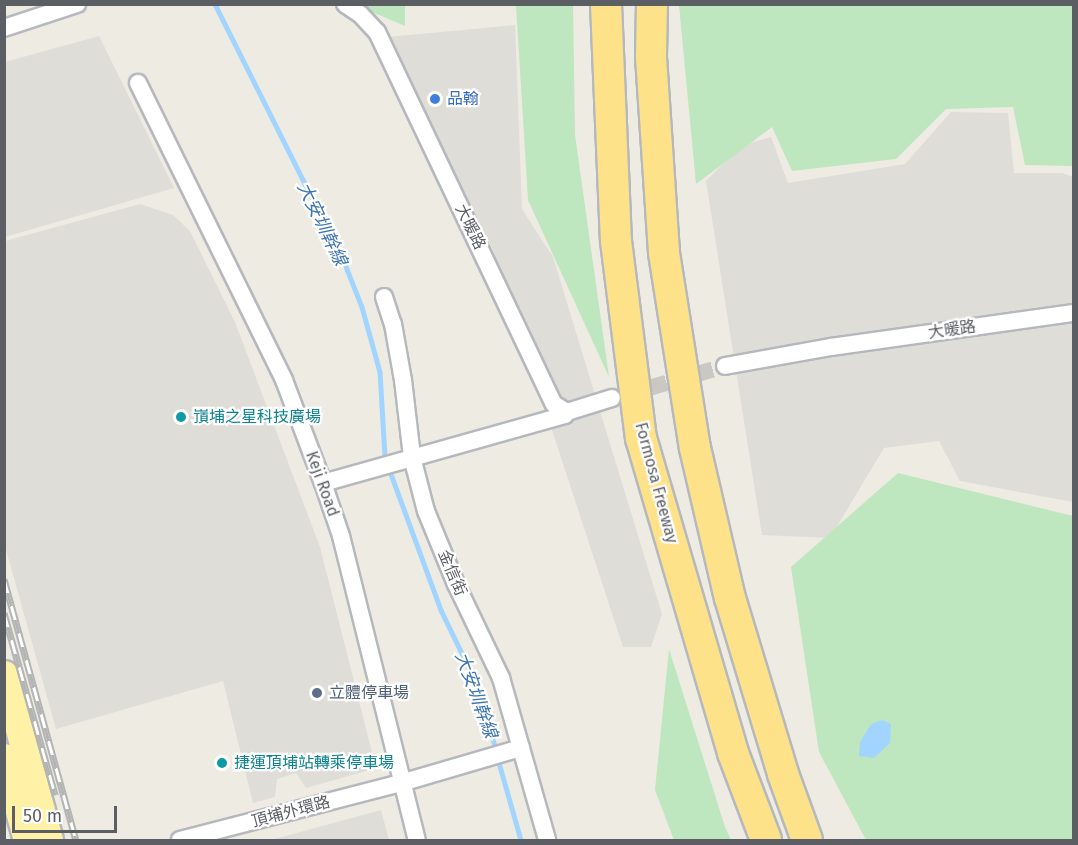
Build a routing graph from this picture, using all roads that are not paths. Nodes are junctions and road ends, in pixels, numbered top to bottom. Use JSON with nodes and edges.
{"nodes":[{"id":1,"x":77,"y":4,"type":"edge"},
{"id":2,"x":345,"y":4,"type":"edge"},
{"id":3,"x":606,"y":4,"type":"edge"},
{"id":4,"x":652,"y":4,"type":"edge"},
{"id":5,"x":4,"y":28,"type":"edge"},
{"id":6,"x":138,"y":83,"type":"dead end"},
{"id":7,"x":384,"y":297,"type":"dead end"},
{"id":8,"x":1074,"y":313,"type":"edge"},
{"id":9,"x":725,"y":366,"type":"tunnel mouth"},
{"id":10,"x":612,"y":398,"type":"tunnel mouth"},
{"id":11,"x":567,"y":412,"type":"junction"},
{"id":12,"x":412,"y":457,"type":"junction"},
{"id":13,"x":323,"y":483,"type":"junction"},
{"id":14,"x":4,"y":674,"type":"edge"},
{"id":15,"x":521,"y":748,"type":"junction"},
{"id":16,"x":4,"y":757,"type":"edge"},
{"id":17,"x":401,"y":783,"type":"junction"},
{"id":18,"x":27,"y":840,"type":"edge"},
{"id":19,"x":49,"y":840,"type":"edge"},
{"id":20,"x":180,"y":840,"type":"edge"},
{"id":21,"x":417,"y":840,"type":"edge"},
{"id":22,"x":548,"y":840,"type":"edge"},
{"id":23,"x":766,"y":840,"type":"edge"},
{"id":24,"x":807,"y":840,"type":"edge"}],
"edges":[{"from":1,"to":5,"type":"street"},
{"from":2,"to":11,"type":"street","name":"大暖路"},
{"from":3,"to":23,"type":"highway","name":"Formosa Freeway"},
{"from":4,"to":24,"type":"highway"},
{"from":6,"to":13,"type":"street","name":"Keji Road"},
{"from":7,"to":12,"type":"street","name":"金信街"},
{"from":8,"to":9,"type":"street","name":"大暖路"},
{"from":10,"to":11,"type":"street"},
{"from":11,"to":12,"type":"street"},
{"from":12,"to":13,"type":"street"},
{"from":12,"to":15,"type":"street","name":"金信街"},
{"from":13,"to":17,"type":"street","name":"Keji Road"},
{"from":14,"to":19,"type":"main road"},
{"from":15,"to":17,"type":"street","name":"頂埔外環路"},
{"from":15,"to":22,"type":"street","name":"金信街"},
{"from":16,"to":18,"type":"main road"},
{"from":17,"to":20,"type":"street","name":"頂埔外環路"},
{"from":17,"to":21,"type":"street","name":"Keji Road"}]}
